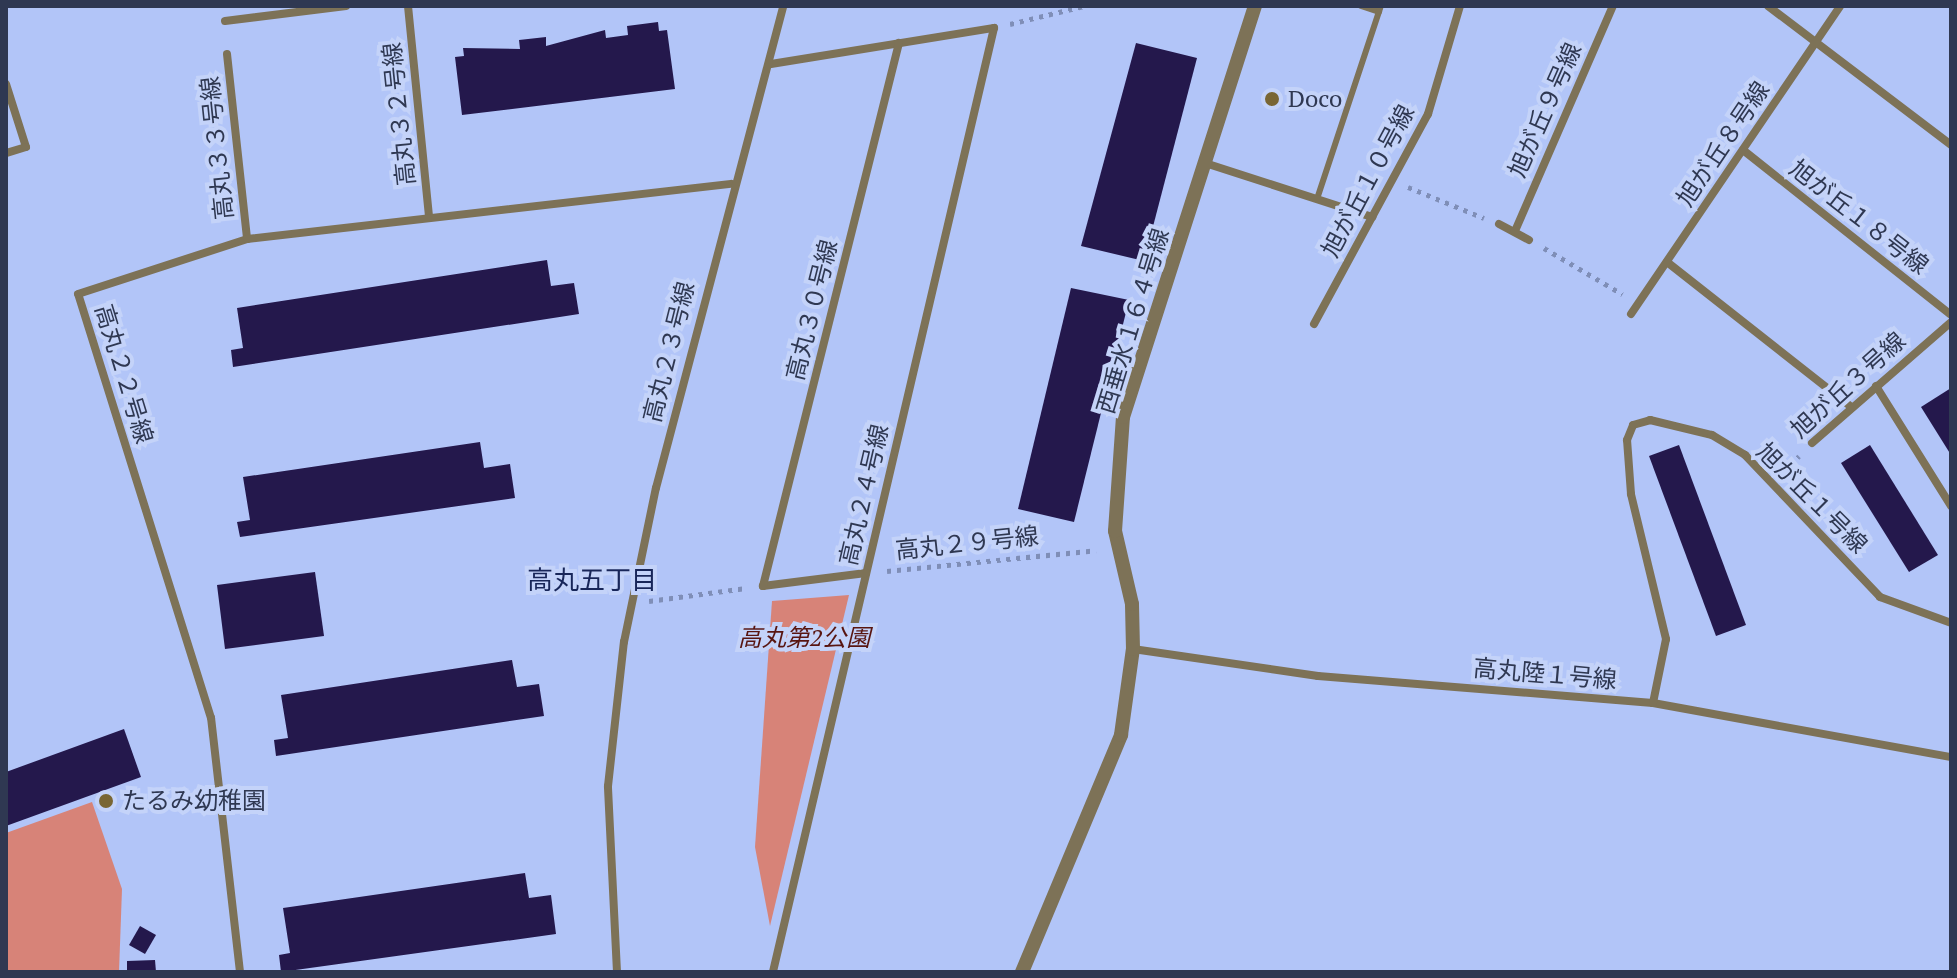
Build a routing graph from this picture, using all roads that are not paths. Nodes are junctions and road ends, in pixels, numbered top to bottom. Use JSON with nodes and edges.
{"nodes":[{"id":1,"x":346,"y":6,"type":"edge"},
{"id":2,"x":408,"y":6,"type":"edge"},
{"id":3,"x":783,"y":6,"type":"edge"},
{"id":4,"x":1255,"y":6,"type":"edge"},
{"id":5,"x":1361,"y":6,"type":"edge"},
{"id":6,"x":1460,"y":6,"type":"edge"},
{"id":7,"x":1613,"y":6,"type":"edge"},
{"id":8,"x":1768,"y":6,"type":"edge"},
{"id":9,"x":1840,"y":6,"type":"edge"},
{"id":10,"x":1380,"y":9,"type":"edge"},
{"id":11,"x":225,"y":21,"type":"dead end"},
{"id":12,"x":1817,"y":40,"type":"junction"},
{"id":13,"x":899,"y":43,"type":"junction"},
{"id":14,"x":227,"y":54,"type":"dead end"},
{"id":15,"x":771,"y":64,"type":"junction"},
{"id":16,"x":6,"y":84,"type":"edge"},
{"id":17,"x":1951,"y":145,"type":"edge"},
{"id":18,"x":1743,"y":150,"type":"junction"},
{"id":19,"x":6,"y":153,"type":"edge"},
{"id":20,"x":1205,"y":163,"type":"junction"},
{"id":21,"x":731,"y":184,"type":"junction"},
{"id":22,"x":1317,"y":199,"type":"junction"},
{"id":23,"x":1372,"y":217,"type":"junction"},
{"id":24,"x":429,"y":218,"type":"junction"},
{"id":25,"x":1499,"y":224,"type":"road end"},
{"id":26,"x":1515,"y":231,"type":"junction"},
{"id":27,"x":247,"y":239,"type":"junction"},
{"id":28,"x":1529,"y":240,"type":"road end"},
{"id":29,"x":1667,"y":262,"type":"junction"},
{"id":30,"x":1631,"y":314,"type":"dead end"},
{"id":31,"x":1951,"y":315,"type":"edge"},
{"id":32,"x":1951,"y":322,"type":"edge"},
{"id":33,"x":1314,"y":324,"type":"dead end"},
{"id":34,"x":1876,"y":386,"type":"junction"},
{"id":35,"x":1851,"y":407,"type":"junction"},
{"id":36,"x":1812,"y":443,"type":"road end"},
{"id":37,"x":1951,"y":506,"type":"edge"},
{"id":38,"x":866,"y":573,"type":"junction"},
{"id":39,"x":763,"y":586,"type":"joint"},
{"id":40,"x":1951,"y":623,"type":"edge"},
{"id":41,"x":1133,"y":649,"type":"junction"},
{"id":42,"x":1653,"y":703,"type":"junction"},
{"id":43,"x":1951,"y":757,"type":"edge"},
{"id":44,"x":240,"y":972,"type":"edge"},
{"id":45,"x":617,"y":972,"type":"edge"},
{"id":46,"x":773,"y":972,"type":"edge"},
{"id":47,"x":1022,"y":972,"type":"edge"}],
"edges":[{"from":1,"to":11,"type":"street"},
{"from":2,"to":24,"type":"street","name":"高丸３２号線"},
{"from":3,"to":15,"type":"street","name":"高丸２３号線"},
{"from":4,"to":20,"type":"street","name":"西垂水１６４号線"},
{"from":5,"to":10,"type":"lane"},
{"from":6,"to":23,"type":"street","name":"旭が丘１０号線"},
{"from":7,"to":26,"type":"street","name":"旭が丘９号線"},
{"from":8,"to":12,"type":"street"},
{"from":9,"to":12,"type":"street","name":"旭が丘８号線"},
{"from":10,"to":22,"type":"lane"},
{"from":12,"to":17,"type":"street"},
{"from":12,"to":18,"type":"street","name":"旭が丘８号線"},
{"from":13,"to":15,"type":"street"},
{"from":13,"to":38,"type":"street","name":"高丸２４号線"},
{"from":13,"to":39,"type":"street","name":"高丸３０号線"},
{"from":14,"to":27,"type":"street","name":"高丸３３号線"},
{"from":15,"to":21,"type":"street","name":"高丸２３号線"},
{"from":16,"to":19,"type":"street"},
{"from":18,"to":29,"type":"street","name":"旭が丘８号線"},
{"from":18,"to":31,"type":"street","name":"旭が丘１８号線"},
{"from":20,"to":22,"type":"street"},
{"from":20,"to":41,"type":"street","name":"西垂水１６４号線"},
{"from":21,"to":24,"type":"street","name":"高丸２２号線"},
{"from":21,"to":45,"type":"street","name":"高丸２３号線"},
{"from":22,"to":23,"type":"street"},
{"from":23,"to":33,"type":"street","name":"旭が丘１０号線"},
{"from":24,"to":27,"type":"street","name":"高丸２２号線"},
{"from":25,"to":26,"type":"street"},
{"from":26,"to":28,"type":"street"},
{"from":27,"to":44,"type":"street","name":"高丸２２号線"},
{"from":29,"to":30,"type":"street","name":"旭が丘８号線"},
{"from":29,"to":35,"type":"street"},
{"from":32,"to":34,"type":"street","name":"旭が丘３号線"},
{"from":34,"to":35,"type":"street","name":"旭が丘３号線"},
{"from":34,"to":37,"type":"street"},
{"from":35,"to":36,"type":"street","name":"旭が丘３号線"},
{"from":38,"to":39,"type":"street","name":"高丸２９号線"},
{"from":38,"to":46,"type":"street","name":"高丸２４号線"},
{"from":40,"to":42,"type":"street","name":"旭が丘１号線"},
{"from":41,"to":42,"type":"street","name":"高丸陸１号線"},
{"from":41,"to":47,"type":"street","name":"西垂水１６４号線"},
{"from":42,"to":43,"type":"street","name":"高丸陸１号線"}]}
